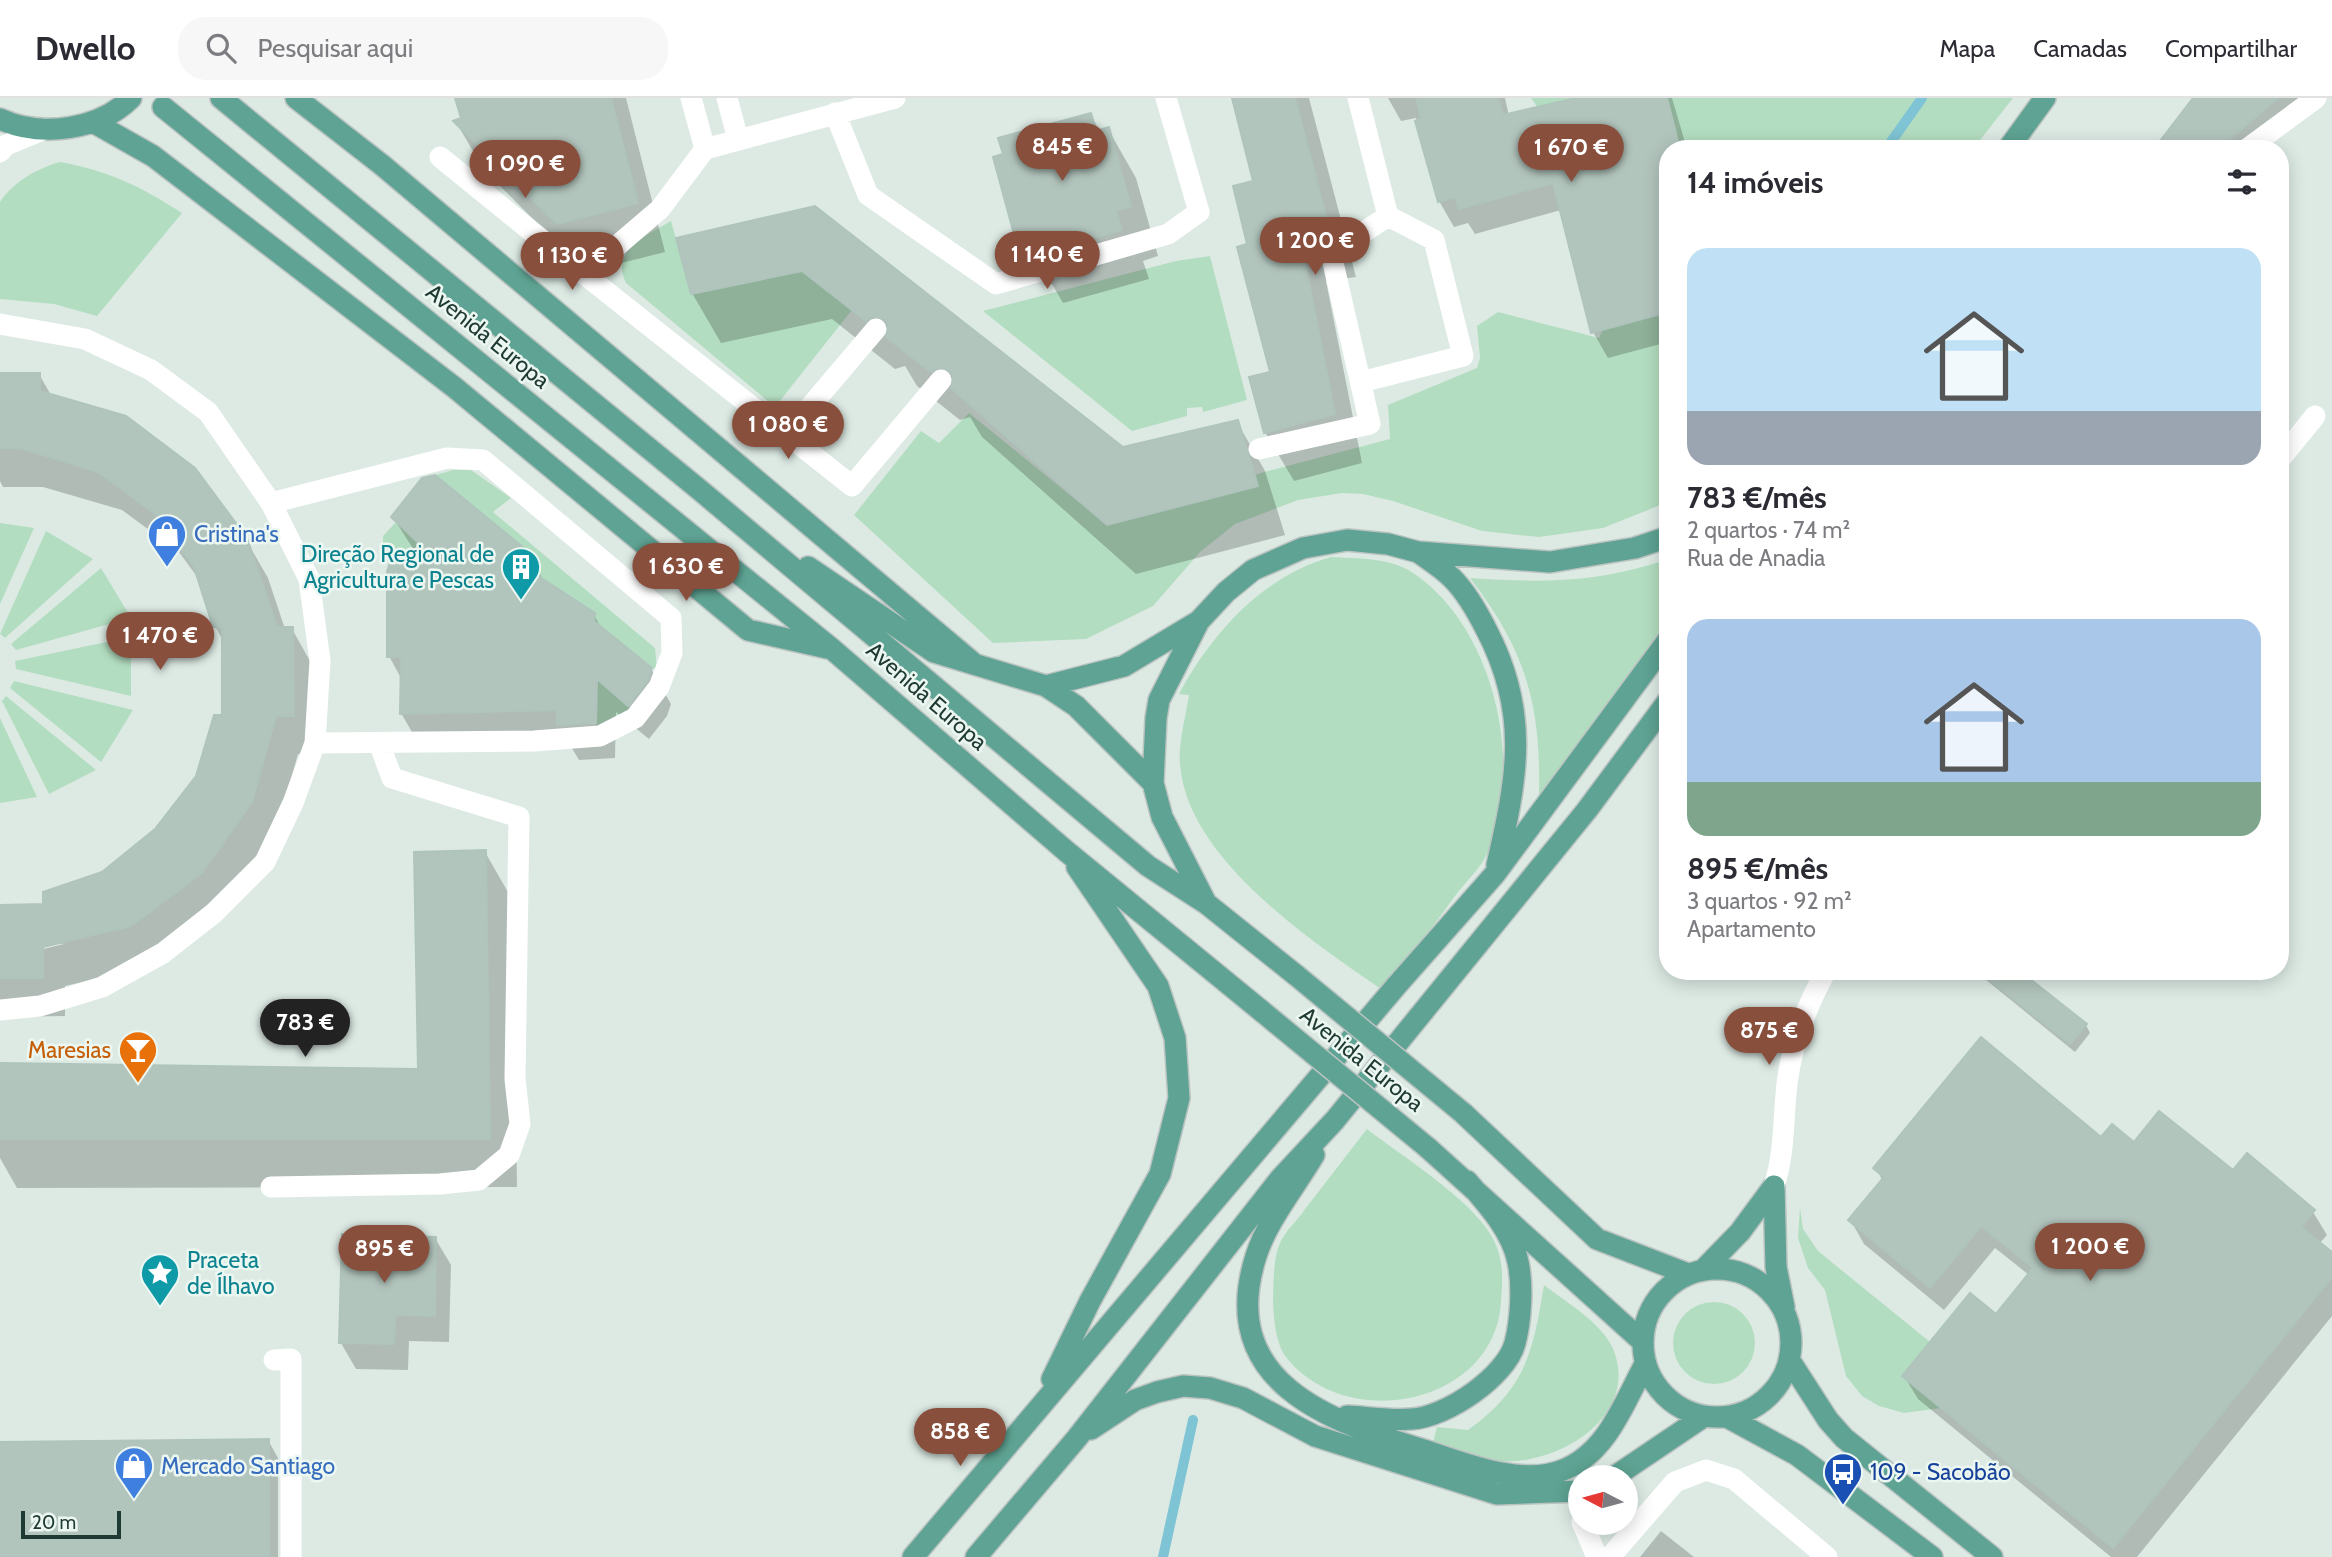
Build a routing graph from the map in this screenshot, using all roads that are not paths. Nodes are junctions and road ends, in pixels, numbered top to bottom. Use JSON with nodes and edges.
{"nodes":[{"id":1,"x":131,"y":98,"type":"edge"},
{"id":2,"x":221,"y":98,"type":"edge"},
{"id":3,"x":296,"y":98,"type":"edge"},
{"id":4,"x":691,"y":98,"type":"edge"},
{"id":5,"x":727,"y":98,"type":"edge"},
{"id":6,"x":895,"y":98,"type":"edge"},
{"id":7,"x":1166,"y":98,"type":"edge"},
{"id":8,"x":1358,"y":98,"type":"edge"},
{"id":9,"x":2045,"y":98,"type":"edge"},
{"id":10,"x":2316,"y":98,"type":"edge"},
{"id":11,"x":163,"y":107,"type":"dead end"},
{"id":12,"x":835,"y":113,"type":"junction"},
{"id":13,"x":0,"y":119,"type":"edge"},
{"id":14,"x":93,"y":122,"type":"junction"},
{"id":15,"x":45,"y":130,"type":"junction"},
{"id":16,"x":738,"y":139,"type":"junction"},
{"id":17,"x":2015,"y":140,"type":"edge"},
{"id":18,"x":2259,"y":140,"type":"edge"},
{"id":19,"x":705,"y":149,"type":"junction"},
{"id":20,"x":0,"y":152,"type":"edge"},
{"id":21,"x":440,"y":157,"type":"dead end"},
{"id":22,"x":1388,"y":216,"type":"junction"},
{"id":23,"x":584,"y":274,"type":"junction"},
{"id":24,"x":0,"y":324,"type":"edge"},
{"id":25,"x":876,"y":328,"type":"dead end"},
{"id":26,"x":941,"y":380,"type":"dead end"},
{"id":27,"x":1361,"y":382,"type":"junction"},
{"id":28,"x":2315,"y":416,"type":"dead end"},
{"id":29,"x":787,"y":434,"type":"junction"},
{"id":30,"x":2289,"y":448,"type":"edge"},
{"id":31,"x":1259,"y":449,"type":"dead end"},
{"id":32,"x":271,"y":503,"type":"junction"},
{"id":33,"x":743,"y":528,"type":"junction"},
{"id":34,"x":1659,"y":540,"type":"edge"},
{"id":35,"x":1418,"y":552,"type":"junction"},
{"id":36,"x":1199,"y":621,"type":"junction"},
{"id":37,"x":832,"y":649,"type":"junction"},
{"id":38,"x":1659,"y":652,"type":"edge"},
{"id":39,"x":972,"y":662,"type":"junction"},
{"id":40,"x":1046,"y":687,"type":"junction"},
{"id":41,"x":1659,"y":713,"type":"edge"},
{"id":42,"x":379,"y":743,"type":"junction"},
{"id":43,"x":315,"y":744,"type":"junction"},
{"id":44,"x":1153,"y":783,"type":"junction"},
{"id":45,"x":1066,"y":851,"type":"junction"},
{"id":46,"x":1495,"y":874,"type":"junction"},
{"id":47,"x":1206,"y":904,"type":"junction"},
{"id":48,"x":1821,"y":980,"type":"edge"},
{"id":49,"x":0,"y":1010,"type":"edge"},
{"id":50,"x":1335,"y":1120,"type":"junction"},
{"id":51,"x":1467,"y":1181,"type":"junction"},
{"id":52,"x":1774,"y":1186,"type":"junction"},
{"id":53,"x":271,"y":1187,"type":"dead end"},
{"id":54,"x":1696,"y":1272,"type":"junction"},
{"id":55,"x":1786,"y":1313,"type":"junction"},
{"id":56,"x":1643,"y":1342,"type":"junction"},
{"id":57,"x":274,"y":1360,"type":"dead end"},
{"id":58,"x":1790,"y":1360,"type":"junction"},
{"id":59,"x":1645,"y":1364,"type":"junction"},
{"id":60,"x":1038,"y":1406,"type":"junction"},
{"id":61,"x":1328,"y":1415,"type":"junction"},
{"id":62,"x":1703,"y":1417,"type":"junction"},
{"id":63,"x":1727,"y":1418,"type":"junction"},
{"id":64,"x":1077,"y":1438,"type":"junction"},
{"id":65,"x":1632,"y":1465,"type":"edge"},
{"id":66,"x":1568,"y":1491,"type":"edge"},
{"id":67,"x":1588,"y":1535,"type":"edge"},
{"id":68,"x":291,"y":1557,"type":"edge"},
{"id":69,"x":913,"y":1557,"type":"edge"},
{"id":70,"x":976,"y":1557,"type":"edge"},
{"id":71,"x":1597,"y":1557,"type":"edge"},
{"id":72,"x":1610,"y":1557,"type":"edge"},
{"id":73,"x":1827,"y":1557,"type":"edge"},
{"id":74,"x":1932,"y":1557,"type":"edge"},
{"id":75,"x":1992,"y":1557,"type":"edge"}],
"edges":[{"from":1,"to":14,"type":"main road"},
{"from":2,"to":33,"type":"main road","name":"Avenida Europa"},
{"from":3,"to":39,"type":"main road"},
{"from":4,"to":19,"type":"street"},
{"from":5,"to":16,"type":"street"},
{"from":6,"to":12,"type":"street"},
{"from":7,"to":12,"type":"street"},
{"from":8,"to":22,"type":"street"},
{"from":9,"to":17,"type":"main road"},
{"from":10,"to":18,"type":"street"},
{"from":11,"to":37,"type":"main road","name":"Avenida Europa"},
{"from":12,"to":16,"type":"street"},
{"from":13,"to":15,"type":"main road"},
{"from":14,"to":15,"type":"main road"},
{"from":14,"to":37,"type":"main road"},
{"from":15,"to":20,"type":"street"},
{"from":16,"to":19,"type":"street"},
{"from":19,"to":23,"type":"street"},
{"from":21,"to":23,"type":"street"},
{"from":22,"to":27,"type":"street"},
{"from":22,"to":27,"type":"street"},
{"from":23,"to":29,"type":"street"},
{"from":24,"to":32,"type":"street"},
{"from":25,"to":29,"type":"street"},
{"from":26,"to":29,"type":"street"},
{"from":27,"to":31,"type":"street"},
{"from":28,"to":30,"type":"street"},
{"from":32,"to":42,"type":"street"},
{"from":32,"to":43,"type":"street"},
{"from":33,"to":39,"type":"main road"},
{"from":33,"to":47,"type":"main road","name":"Avenida Europa"},
{"from":34,"to":35,"type":"main road"},
{"from":35,"to":36,"type":"main road"},
{"from":35,"to":46,"type":"main road"},
{"from":36,"to":40,"type":"main road"},
{"from":36,"to":44,"type":"main road"},
{"from":37,"to":45,"type":"main road","name":"Avenida Europa"},
{"from":38,"to":46,"type":"main road"},
{"from":39,"to":40,"type":"main road"},
{"from":40,"to":44,"type":"main road"},
{"from":41,"to":50,"type":"main road"},
{"from":42,"to":43,"type":"street"},
{"from":42,"to":53,"type":"street"},
{"from":43,"to":49,"type":"street"},
{"from":44,"to":47,"type":"main road"},
{"from":45,"to":51,"type":"main road","name":"Avenida Europa","bridge":true},
{"from":45,"to":60,"type":"main road"},
{"from":46,"to":60,"type":"main road"},
{"from":47,"to":54,"type":"main road","name":"Avenida Europa","bridge":true},
{"from":48,"to":52,"type":"street"},
{"from":50,"to":61,"type":"main road"},
{"from":50,"to":64,"type":"main road"},
{"from":51,"to":56,"type":"main road","name":"Avenida Europa"},
{"from":51,"to":61,"type":"main road"},
{"from":52,"to":54,"type":"main road"},
{"from":52,"to":55,"type":"main road"},
{"from":54,"to":55,"type":"main road","name":"Avenida Europa"},
{"from":54,"to":56,"type":"main road"},
{"from":55,"to":58,"type":"main road"},
{"from":56,"to":59,"type":"main road"},
{"from":57,"to":68,"type":"street"},
{"from":58,"to":63,"type":"main road"},
{"from":58,"to":75,"type":"main road"},
{"from":59,"to":61,"type":"main road"},
{"from":59,"to":62,"type":"main road"},
{"from":60,"to":69,"type":"main road"},
{"from":62,"to":63,"type":"main road"},
{"from":62,"to":65,"type":"main road"},
{"from":63,"to":74,"type":"main road"},
{"from":64,"to":66,"type":"main road"},
{"from":64,"to":70,"type":"main road"},
{"from":67,"to":71,"type":"street"},
{"from":72,"to":73,"type":"street"}]}
